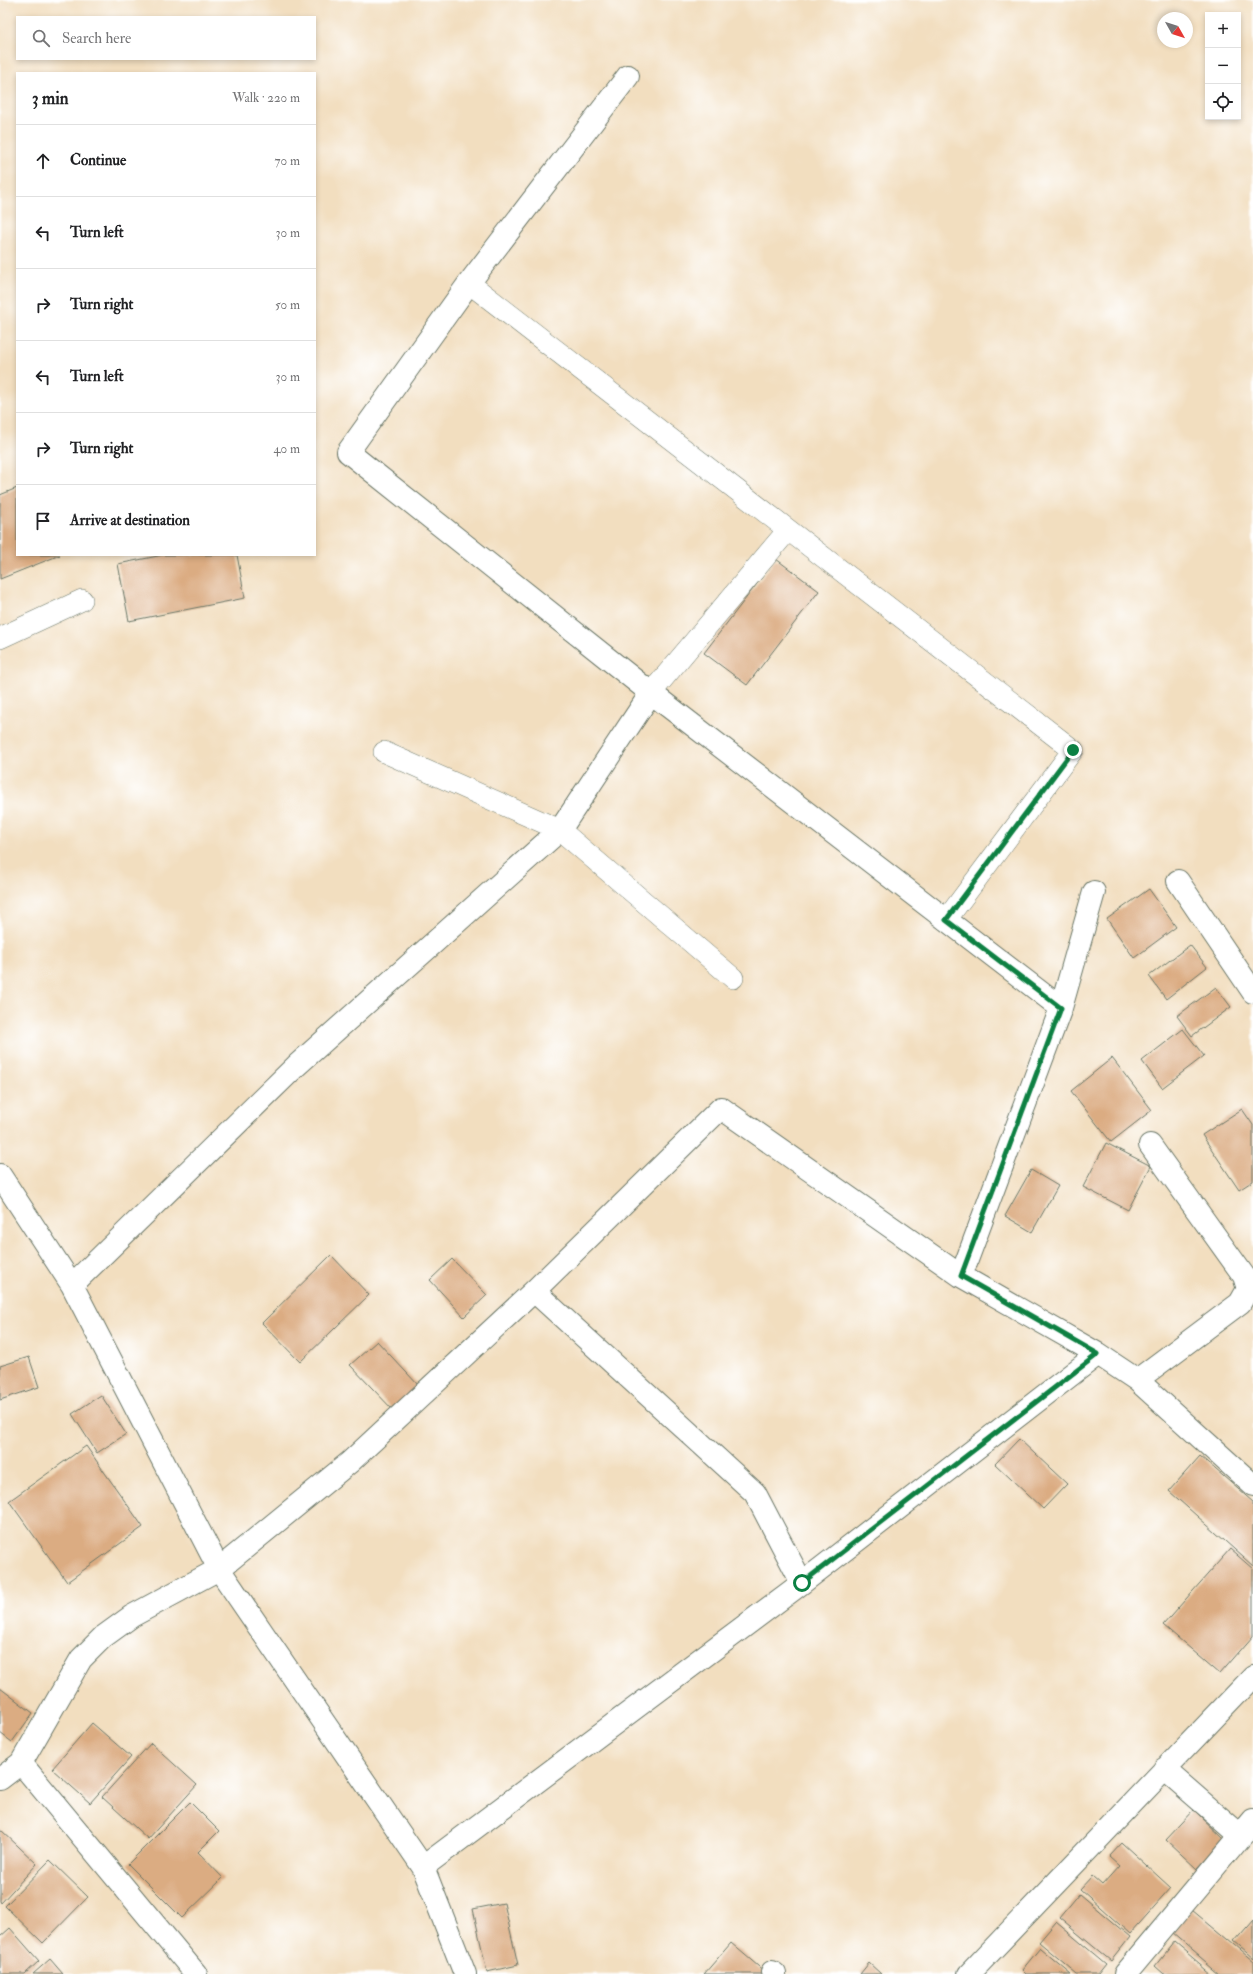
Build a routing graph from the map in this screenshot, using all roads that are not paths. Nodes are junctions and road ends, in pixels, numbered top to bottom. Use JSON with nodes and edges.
{"nodes":[{"id":1,"x":628,"y":76,"type":"dead end"},
{"id":2,"x":469,"y":283,"type":"junction"},
{"id":3,"x":788,"y":530,"type":"junction"},
{"id":4,"x":82,"y":600,"type":"dead end"},
{"id":5,"x":0,"y":638,"type":"edge"},
{"id":6,"x":651,"y":693,"type":"junction"},
{"id":7,"x":384,"y":752,"type":"dead end"},
{"id":8,"x":560,"y":830,"type":"junction"},
{"id":9,"x":1178,"y":881,"type":"dead end"},
{"id":10,"x":1094,"y":892,"type":"dead end"},
{"id":11,"x":946,"y":920,"type":"junction"},
{"id":12,"x":733,"y":978,"type":"dead end"},
{"id":13,"x":1253,"y":992,"type":"edge"},
{"id":14,"x":1061,"y":1008,"type":"junction"},
{"id":15,"x":1150,"y":1145,"type":"dead end"},
{"id":16,"x":0,"y":1175,"type":"edge"},
{"id":17,"x":961,"y":1276,"type":"junction"},
{"id":18,"x":72,"y":1285,"type":"junction"},
{"id":19,"x":534,"y":1291,"type":"junction"},
{"id":20,"x":1098,"y":1354,"type":"junction"},
{"id":21,"x":1138,"y":1380,"type":"junction"},
{"id":22,"x":1253,"y":1485,"type":"edge"},
{"id":23,"x":219,"y":1569,"type":"junction"},
{"id":24,"x":802,"y":1583,"type":"junction"},
{"id":25,"x":1253,"y":1676,"type":"edge"},
{"id":26,"x":21,"y":1763,"type":"junction"},
{"id":27,"x":1164,"y":1769,"type":"junction"},
{"id":28,"x":0,"y":1779,"type":"edge"},
{"id":29,"x":1247,"y":1828,"type":"edge"},
{"id":30,"x":423,"y":1867,"type":"junction"},
{"id":31,"x":196,"y":1974,"type":"edge"},
{"id":32,"x":465,"y":1974,"type":"edge"},
{"id":33,"x":969,"y":1974,"type":"edge"},
{"id":34,"x":1125,"y":1974,"type":"edge"}],
"edges":[{"from":1,"to":2,"type":"street"},
{"from":2,"to":3,"type":"lane"},
{"from":2,"to":6,"type":"street"},
{"from":3,"to":6,"type":"lane"},
{"from":3,"to":11,"type":"lane"},
{"from":4,"to":5,"type":"lane"},
{"from":6,"to":8,"type":"street"},
{"from":6,"to":11,"type":"street"},
{"from":7,"to":8,"type":"lane"},
{"from":8,"to":12,"type":"lane"},
{"from":8,"to":18,"type":"street"},
{"from":9,"to":13,"type":"street"},
{"from":10,"to":14,"type":"street"},
{"from":11,"to":14,"type":"street"},
{"from":14,"to":17,"type":"street"},
{"from":15,"to":21,"type":"street"},
{"from":16,"to":18,"type":"street"},
{"from":17,"to":19,"type":"street"},
{"from":17,"to":20,"type":"street"},
{"from":18,"to":23,"type":"street"},
{"from":19,"to":23,"type":"street"},
{"from":19,"to":24,"type":"street"},
{"from":20,"to":21,"type":"street"},
{"from":20,"to":24,"type":"street"},
{"from":21,"to":22,"type":"street"},
{"from":23,"to":26,"type":"street"},
{"from":23,"to":30,"type":"street"},
{"from":24,"to":30,"type":"street"},
{"from":25,"to":27,"type":"street"},
{"from":26,"to":28,"type":"street"},
{"from":26,"to":31,"type":"street"},
{"from":27,"to":29,"type":"street"},
{"from":27,"to":33,"type":"street"},
{"from":29,"to":34,"type":"street"},
{"from":30,"to":32,"type":"street"}]}
